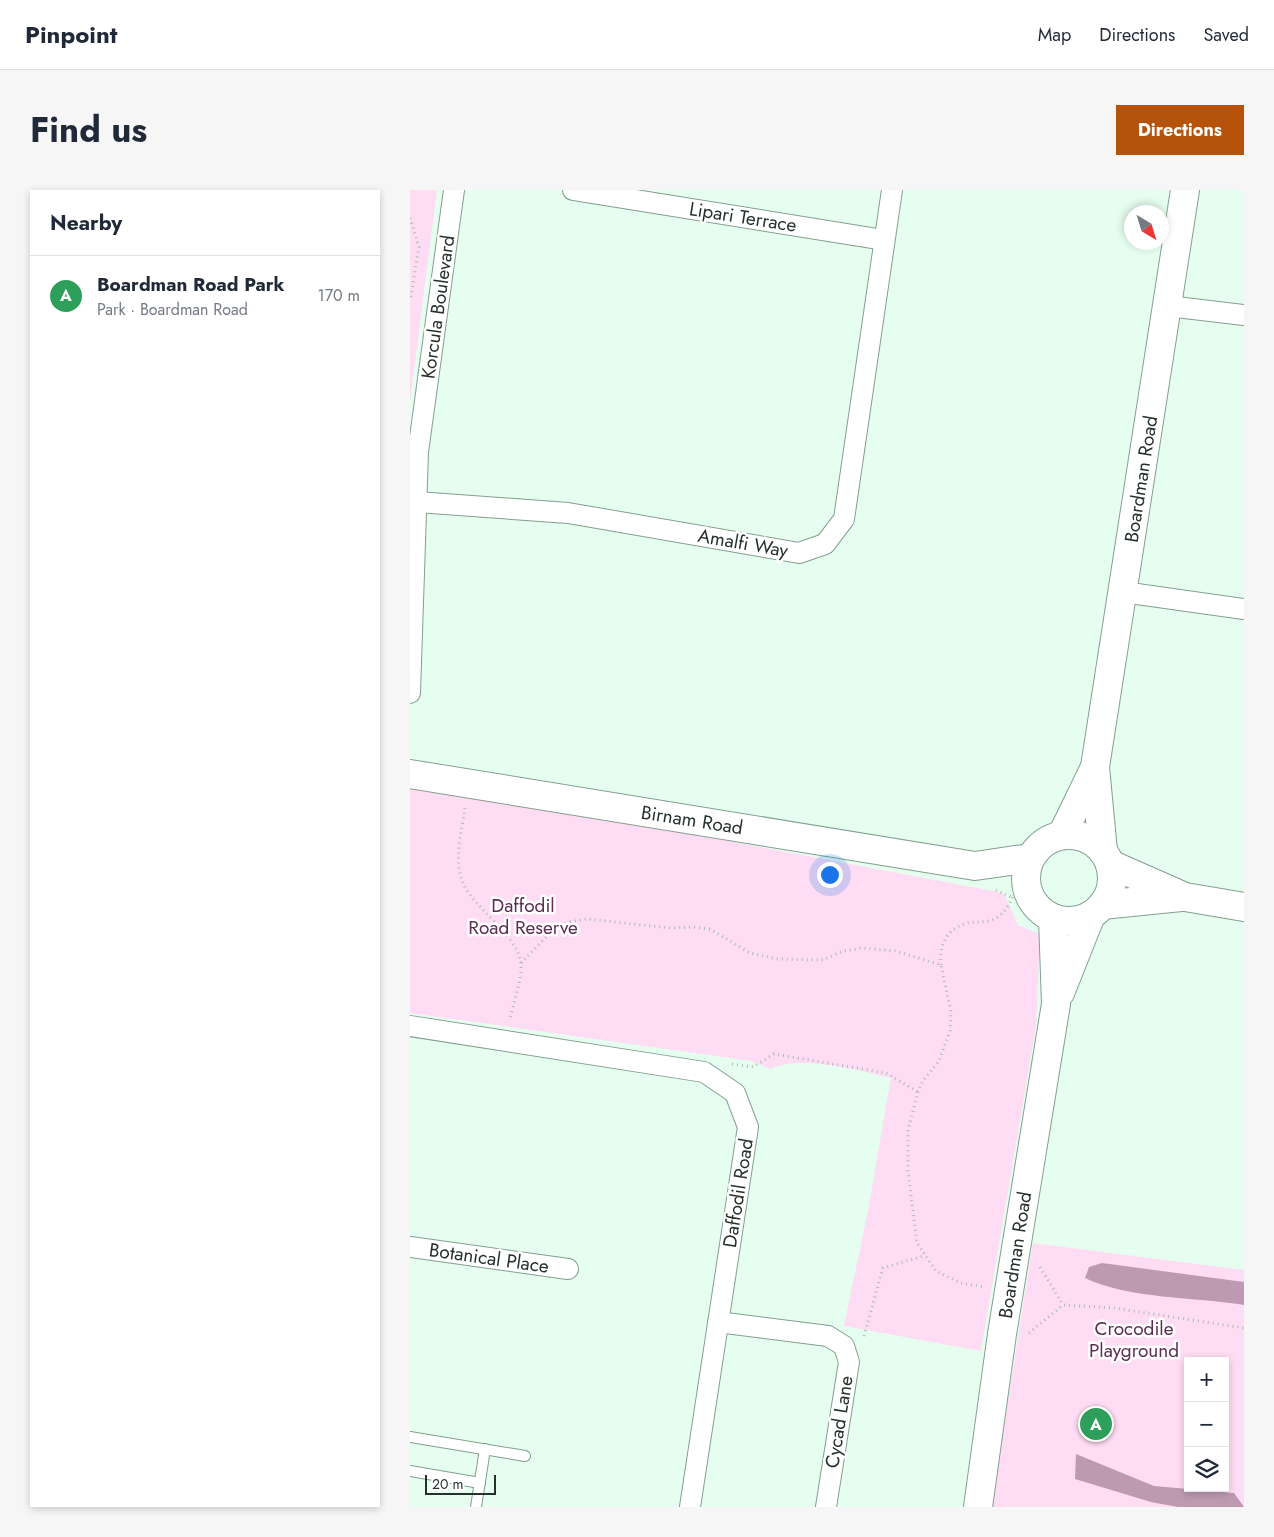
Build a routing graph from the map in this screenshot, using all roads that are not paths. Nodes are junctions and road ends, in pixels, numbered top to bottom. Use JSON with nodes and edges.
{"nodes":[{"id":1,"x":454,"y":190,"type":"edge"},
{"id":2,"x":573,"y":190,"type":"edge"},
{"id":3,"x":892,"y":190,"type":"edge"},
{"id":4,"x":1185,"y":190,"type":"edge"},
{"id":5,"x":884,"y":240,"type":"junction"},
{"id":6,"x":1168,"y":306,"type":"junction"},
{"id":7,"x":1244,"y":316,"type":"edge"},
{"id":8,"x":417,"y":502,"type":"junction"},
{"id":9,"x":1123,"y":592,"type":"junction"},
{"id":10,"x":1244,"y":610,"type":"edge"},
{"id":11,"x":410,"y":693,"type":"edge"},
{"id":12,"x":1095,"y":767,"type":"junction"},
{"id":13,"x":410,"y":774,"type":"edge"},
{"id":14,"x":1062,"y":835,"type":"junction"},
{"id":15,"x":1030,"y":858,"type":"junction"},
{"id":16,"x":1106,"y":858,"type":"junction"},
{"id":17,"x":975,"y":866,"type":"junction"},
{"id":18,"x":1020,"y":896,"type":"junction"},
{"id":19,"x":1185,"y":897,"type":"junction"},
{"id":20,"x":1244,"y":907,"type":"edge"},
{"id":21,"x":1096,"y":910,"type":"junction"},
{"id":22,"x":1053,"y":918,"type":"junction"},
{"id":23,"x":1056,"y":1004,"type":"junction"},
{"id":24,"x":410,"y":1026,"type":"edge"},
{"id":25,"x":410,"y":1247,"type":"edge"},
{"id":26,"x":568,"y":1269,"type":"dead end"},
{"id":27,"x":718,"y":1322,"type":"junction"},
{"id":28,"x":410,"y":1437,"type":"edge"},
{"id":29,"x":485,"y":1450,"type":"junction"},
{"id":30,"x":525,"y":1456,"type":"dead end"},
{"id":31,"x":410,"y":1471,"type":"edge"},
{"id":32,"x":480,"y":1483,"type":"junction"},
{"id":33,"x":476,"y":1507,"type":"edge"},
{"id":34,"x":690,"y":1507,"type":"edge"},
{"id":35,"x":826,"y":1507,"type":"edge"},
{"id":36,"x":978,"y":1507,"type":"edge"}],
"edges":[{"from":1,"to":8,"type":"street","name":"Korcula Boulevard"},
{"from":2,"to":5,"type":"street","name":"Lipari Terrace"},
{"from":3,"to":5,"type":"street","name":"Amalfi Way"},
{"from":4,"to":6,"type":"street","name":"Boardman Road"},
{"from":5,"to":8,"type":"street","name":"Amalfi Way"},
{"from":6,"to":7,"type":"street"},
{"from":6,"to":9,"type":"street","name":"Boardman Road"},
{"from":8,"to":11,"type":"street","name":"Korcula Boulevard"},
{"from":9,"to":10,"type":"street"},
{"from":9,"to":12,"type":"street","name":"Boardman Road"},
{"from":12,"to":14,"type":"street","name":"Boardman Road"},
{"from":12,"to":16,"type":"street","name":"Boardman Road"},
{"from":13,"to":17,"type":"street","name":"Birnam Road"},
{"from":14,"to":15,"type":"street"},
{"from":14,"to":16,"type":"street"},
{"from":15,"to":17,"type":"street","name":"Birnam Road"},
{"from":15,"to":18,"type":"street"},
{"from":16,"to":19,"type":"street"},
{"from":16,"to":21,"type":"street","name":"Boardman Road"},
{"from":17,"to":18,"type":"street","name":"Birnam Road"},
{"from":18,"to":22,"type":"street"},
{"from":19,"to":20,"type":"street"},
{"from":19,"to":21,"type":"street"},
{"from":21,"to":22,"type":"street"},
{"from":21,"to":23,"type":"street","name":"Boardman Road"},
{"from":22,"to":23,"type":"street","name":"Boardman Road"},
{"from":23,"to":36,"type":"street","name":"Boardman Road"},
{"from":24,"to":27,"type":"street","name":"Daffodil Road"},
{"from":25,"to":26,"type":"street","name":"Botanical Place"},
{"from":27,"to":34,"type":"street","name":"Daffodil Road"},
{"from":27,"to":35,"type":"street","name":"Cycad Lane"},
{"from":28,"to":29,"type":"lane"},
{"from":29,"to":30,"type":"lane"},
{"from":29,"to":32,"type":"lane"},
{"from":31,"to":32,"type":"lane"},
{"from":32,"to":33,"type":"lane"}]}
